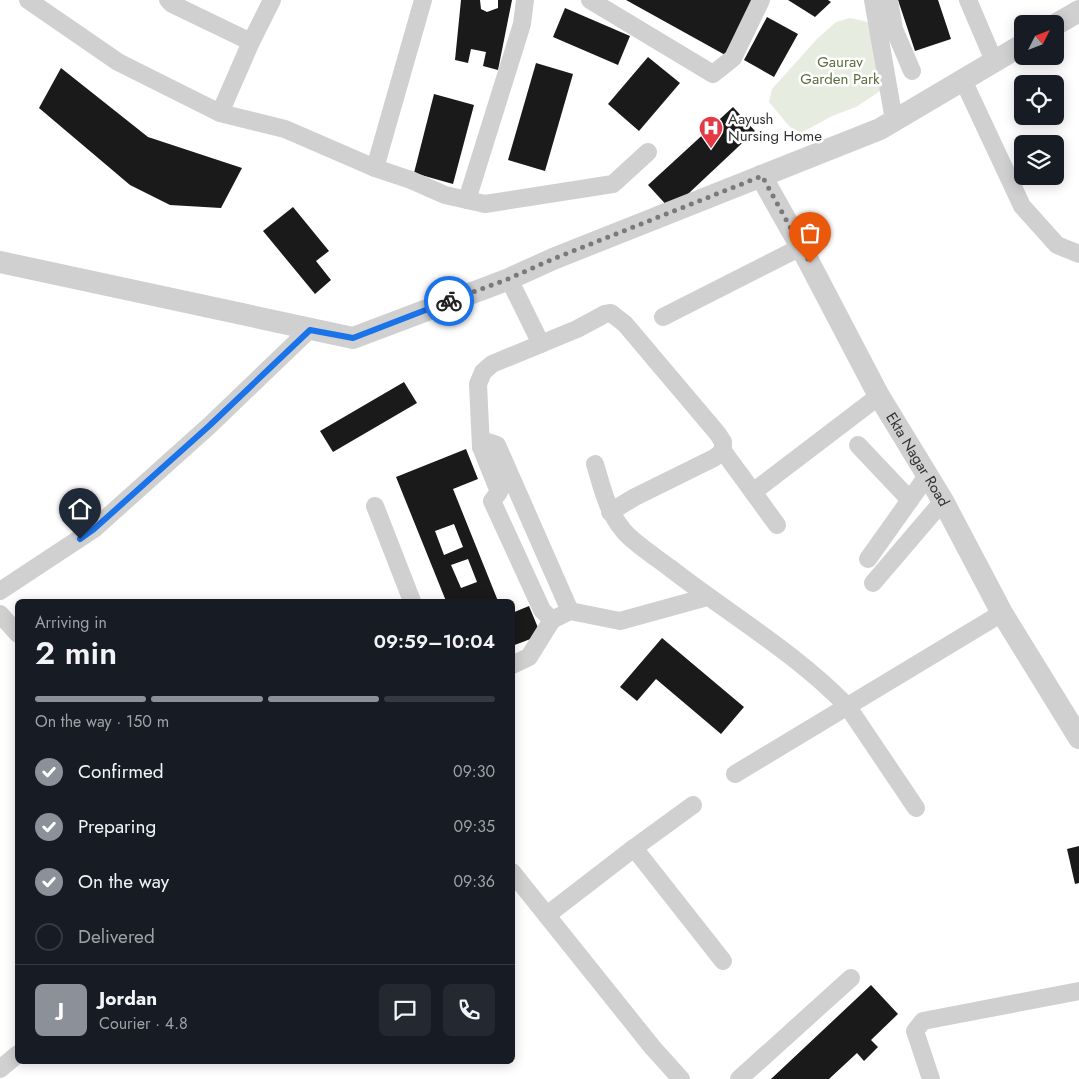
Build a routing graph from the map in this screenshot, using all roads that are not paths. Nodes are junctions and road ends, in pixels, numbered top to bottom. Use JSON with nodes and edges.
{"nodes":[{"id":1,"x":28,"y":0,"type":"edge"},
{"id":2,"x":168,"y":0,"type":"edge"},
{"id":3,"x":272,"y":0,"type":"edge"},
{"id":4,"x":423,"y":0,"type":"edge"},
{"id":5,"x":526,"y":0,"type":"edge"},
{"id":6,"x":590,"y":0,"type":"edge"},
{"id":7,"x":762,"y":0,"type":"edge"},
{"id":8,"x":873,"y":0,"type":"edge"},
{"id":9,"x":889,"y":0,"type":"edge"},
{"id":10,"x":968,"y":0,"type":"edge"},
{"id":11,"x":1079,"y":11,"type":"edge"},
{"id":12,"x":1064,"y":20,"type":"edge"},
{"id":13,"x":251,"y":42,"type":"junction"},
{"id":14,"x":1014,"y":50,"type":"edge"},
{"id":15,"x":994,"y":61,"type":"junction"},
{"id":16,"x":912,"y":71,"type":"dead end"},
{"id":17,"x":963,"y":80,"type":"junction"},
{"id":18,"x":220,"y":113,"type":"junction"},
{"id":19,"x":894,"y":120,"type":"junction"},
{"id":20,"x":648,"y":152,"type":"dead end"},
{"id":21,"x":375,"y":168,"type":"junction"},
{"id":22,"x":762,"y":176,"type":"junction"},
{"id":23,"x":468,"y":200,"type":"junction"},
{"id":24,"x":801,"y":246,"type":"junction"},
{"id":25,"x":1079,"y":254,"type":"edge"},
{"id":26,"x":0,"y":262,"type":"edge"},
{"id":27,"x":508,"y":279,"type":"junction"},
{"id":28,"x":663,"y":317,"type":"dead end"},
{"id":29,"x":310,"y":330,"type":"junction"},
{"id":30,"x":541,"y":344,"type":"junction"},
{"id":31,"x":880,"y":396,"type":"junction"},
{"id":32,"x":858,"y":445,"type":"dead end"},
{"id":33,"x":481,"y":446,"type":"junction"},
{"id":34,"x":723,"y":451,"type":"junction"},
{"id":35,"x":595,"y":464,"type":"dead end"},
{"id":36,"x":927,"y":476,"type":"junction"},
{"id":37,"x":753,"y":492,"type":"junction"},
{"id":38,"x":910,"y":500,"type":"junction"},
{"id":39,"x":943,"y":501,"type":"junction"},
{"id":40,"x":375,"y":506,"type":"dead end"},
{"id":41,"x":610,"y":512,"type":"junction"},
{"id":42,"x":777,"y":525,"type":"dead end"},
{"id":43,"x":868,"y":559,"type":"dead end"},
{"id":44,"x":872,"y":583,"type":"dead end"},
{"id":45,"x":0,"y":591,"type":"edge"},
{"id":46,"x":707,"y":597,"type":"junction"},
{"id":47,"x":411,"y":599,"type":"edge"},
{"id":48,"x":570,"y":611,"type":"junction"},
{"id":49,"x":1002,"y":613,"type":"junction"},
{"id":50,"x":0,"y":614,"type":"edge"},
{"id":51,"x":552,"y":620,"type":"junction"},
{"id":52,"x":15,"y":631,"type":"edge"},
{"id":53,"x":515,"y":664,"type":"edge"},
{"id":54,"x":848,"y":707,"type":"junction"},
{"id":55,"x":1079,"y":738,"type":"edge"},
{"id":56,"x":735,"y":774,"type":"dead end"},
{"id":57,"x":693,"y":805,"type":"dead end"},
{"id":58,"x":916,"y":808,"type":"dead end"},
{"id":59,"x":634,"y":848,"type":"junction"},
{"id":60,"x":515,"y":876,"type":"edge"},
{"id":61,"x":547,"y":915,"type":"junction"},
{"id":62,"x":723,"y":961,"type":"dead end"},
{"id":63,"x":851,"y":978,"type":"dead end"},
{"id":64,"x":1079,"y":992,"type":"edge"},
{"id":65,"x":15,"y":1056,"type":"edge"},
{"id":66,"x":0,"y":1069,"type":"edge"},
{"id":67,"x":680,"y":1079,"type":"edge"},
{"id":68,"x":738,"y":1079,"type":"edge"},
{"id":69,"x":931,"y":1079,"type":"edge"}],
"edges":[{"from":1,"to":18,"type":"street"},
{"from":2,"to":13,"type":"street"},
{"from":3,"to":13,"type":"street"},
{"from":4,"to":21,"type":"street"},
{"from":5,"to":23,"type":"street"},
{"from":6,"to":7,"type":"street"},
{"from":8,"to":19,"type":"street"},
{"from":9,"to":16,"type":"street"},
{"from":10,"to":15,"type":"street"},
{"from":11,"to":12,"type":"street"},
{"from":13,"to":18,"type":"street"},
{"from":14,"to":15,"type":"street"},
{"from":15,"to":17,"type":"street"},
{"from":17,"to":19,"type":"street"},
{"from":17,"to":25,"type":"street"},
{"from":18,"to":21,"type":"street"},
{"from":19,"to":22,"type":"street"},
{"from":20,"to":23,"type":"street"},
{"from":21,"to":23,"type":"street"},
{"from":22,"to":24,"type":"street","name":"Ekta Nagar Road"},
{"from":22,"to":27,"type":"street"},
{"from":24,"to":28,"type":"street"},
{"from":24,"to":31,"type":"street","name":"Ekta Nagar Road"},
{"from":26,"to":29,"type":"street"},
{"from":27,"to":29,"type":"street"},
{"from":27,"to":30,"type":"street"},
{"from":29,"to":45,"type":"street"},
{"from":30,"to":33,"type":"street"},
{"from":30,"to":34,"type":"street"},
{"from":31,"to":36,"type":"street","name":"Ekta Nagar Road"},
{"from":31,"to":37,"type":"street"},
{"from":32,"to":38,"type":"street"},
{"from":33,"to":48,"type":"street"},
{"from":33,"to":51,"type":"street"},
{"from":34,"to":37,"type":"street"},
{"from":34,"to":41,"type":"street"},
{"from":35,"to":41,"type":"street"},
{"from":36,"to":38,"type":"street"},
{"from":36,"to":39,"type":"street","name":"Ekta Nagar Road"},
{"from":37,"to":42,"type":"street"},
{"from":38,"to":43,"type":"street"},
{"from":39,"to":44,"type":"street"},
{"from":39,"to":49,"type":"street","name":"Ekta Nagar Road"},
{"from":40,"to":47,"type":"street"},
{"from":41,"to":46,"type":"street"},
{"from":46,"to":48,"type":"street"},
{"from":46,"to":54,"type":"street"},
{"from":48,"to":51,"type":"street"},
{"from":49,"to":54,"type":"street"},
{"from":49,"to":55,"type":"street","name":"Ekta Nagar Road"},
{"from":50,"to":52,"type":"street"},
{"from":51,"to":53,"type":"street"},
{"from":54,"to":56,"type":"street"},
{"from":54,"to":58,"type":"street"},
{"from":57,"to":59,"type":"street"},
{"from":59,"to":61,"type":"street"},
{"from":59,"to":62,"type":"street"},
{"from":60,"to":61,"type":"street"},
{"from":61,"to":67,"type":"street"},
{"from":63,"to":68,"type":"street"},
{"from":64,"to":69,"type":"street"},
{"from":65,"to":66,"type":"street"}]}
